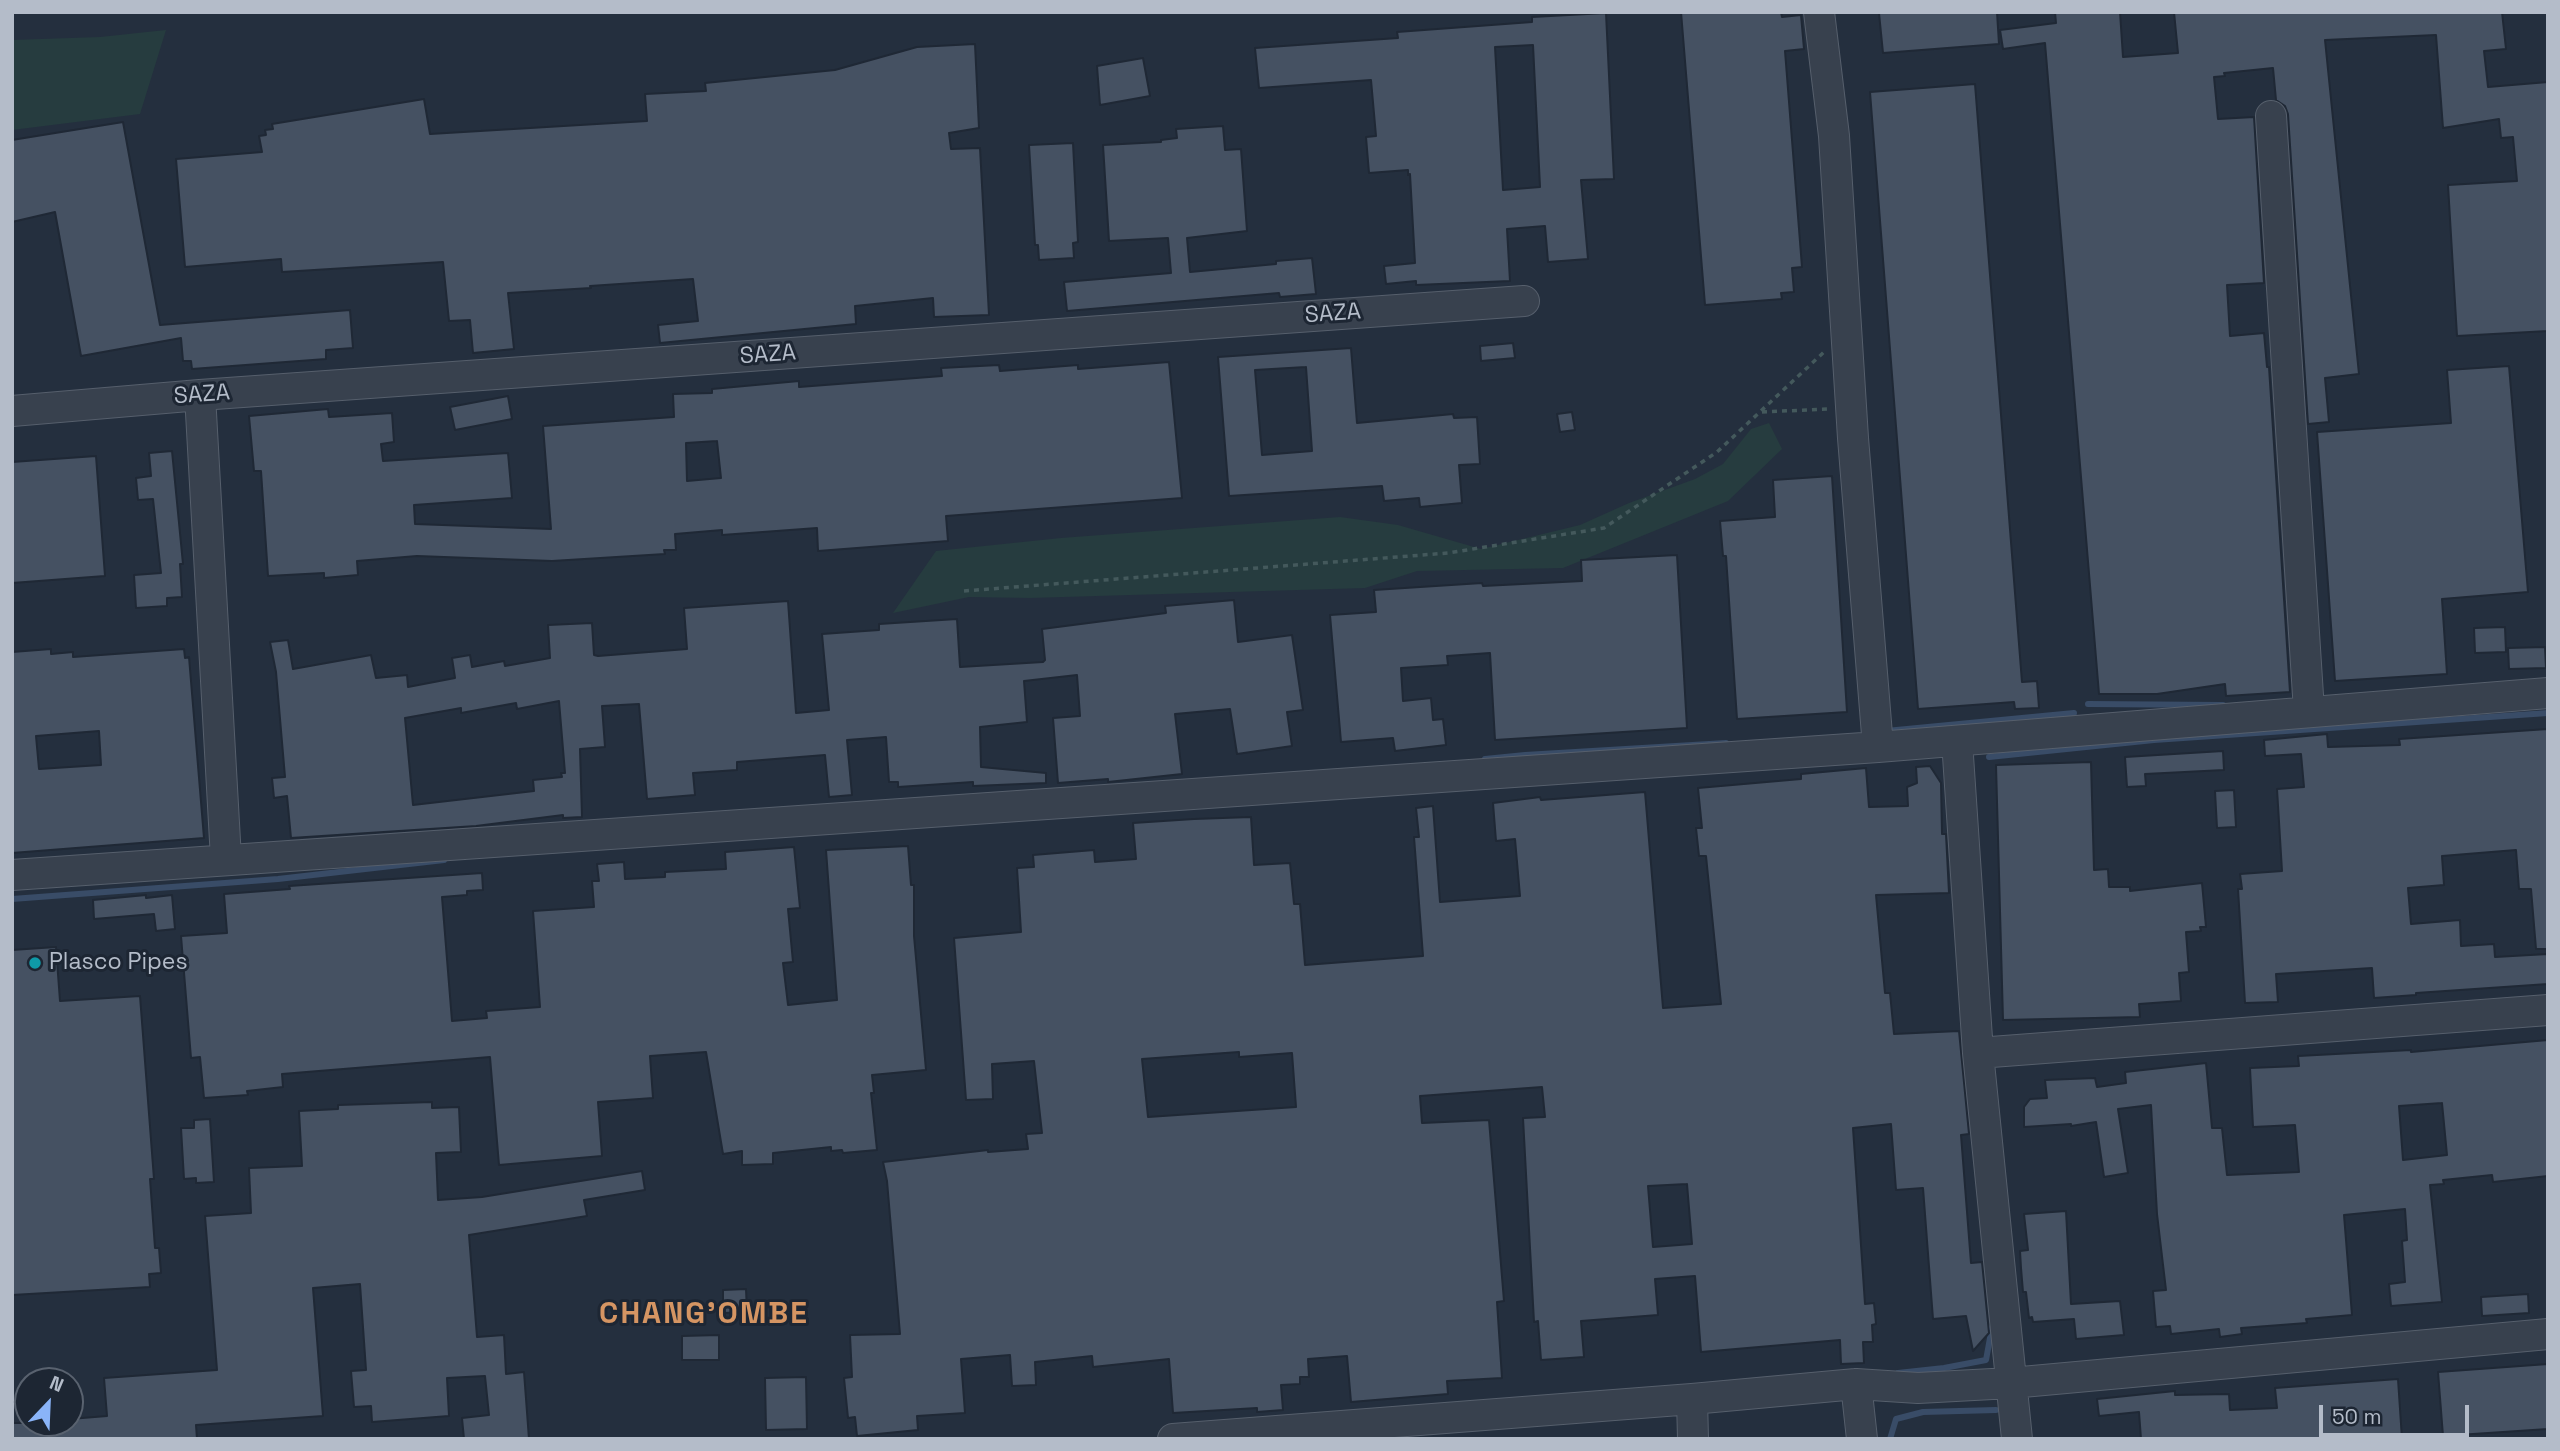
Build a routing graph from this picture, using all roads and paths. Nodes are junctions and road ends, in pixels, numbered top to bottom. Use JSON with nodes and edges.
{"nodes":[{"id":1,"x":1820,"y":12,"type":"edge"},
{"id":2,"x":2271,"y":116,"type":"dead end"},
{"id":3,"x":1524,"y":301,"type":"dead end"},
{"id":4,"x":1846,"y":331,"type":"junction"},
{"id":5,"x":200,"y":395,"type":"junction"},
{"id":6,"x":1851,"y":408,"type":"junction"},
{"id":7,"x":12,"y":411,"type":"edge"},
{"id":8,"x":1760,"y":412,"type":"junction"},
{"id":9,"x":964,"y":591,"type":"dead end"},
{"id":10,"x":2548,"y":693,"type":"edge"},
{"id":11,"x":2309,"y":711,"type":"junction"},
{"id":12,"x":1957,"y":741,"type":"junction"},
{"id":13,"x":1878,"y":747,"type":"junction"},
{"id":14,"x":226,"y":859,"type":"junction"},
{"id":15,"x":12,"y":875,"type":"edge"},
{"id":16,"x":2548,"y":1010,"type":"edge"},
{"id":17,"x":1978,"y":1053,"type":"junction"},
{"id":18,"x":2548,"y":1334,"type":"edge"},
{"id":19,"x":2011,"y":1383,"type":"junction"},
{"id":20,"x":1856,"y":1384,"type":"junction"},
{"id":21,"x":1692,"y":1399,"type":"junction"},
{"id":22,"x":1173,"y":1439,"type":"edge"},
{"id":23,"x":1693,"y":1439,"type":"edge"},
{"id":24,"x":1863,"y":1439,"type":"edge"},
{"id":25,"x":2017,"y":1439,"type":"edge"}],
"edges":[{"from":1,"to":4,"type":"street"},
{"from":1,"to":13,"type":"street"},
{"from":2,"to":11,"type":"street"},
{"from":3,"to":5,"type":"street","name":"SAZA"},
{"from":4,"to":6,"type":"street"},
{"from":4,"to":8,"type":"path"},
{"from":5,"to":7,"type":"street","name":"SAZA"},
{"from":5,"to":14,"type":"street"},
{"from":6,"to":8,"type":"path"},
{"from":6,"to":13,"type":"street"},
{"from":8,"to":9,"type":"path"},
{"from":10,"to":11,"type":"street"},
{"from":11,"to":12,"type":"street"},
{"from":12,"to":13,"type":"street"},
{"from":12,"to":17,"type":"street"},
{"from":13,"to":14,"type":"street"},
{"from":14,"to":15,"type":"street"},
{"from":16,"to":17,"type":"street"},
{"from":17,"to":19,"type":"street"},
{"from":18,"to":19,"type":"street"},
{"from":19,"to":20,"type":"street"},
{"from":19,"to":25,"type":"street"},
{"from":20,"to":21,"type":"street"},
{"from":20,"to":24,"type":"street"},
{"from":21,"to":22,"type":"street"},
{"from":21,"to":23,"type":"street"}]}
